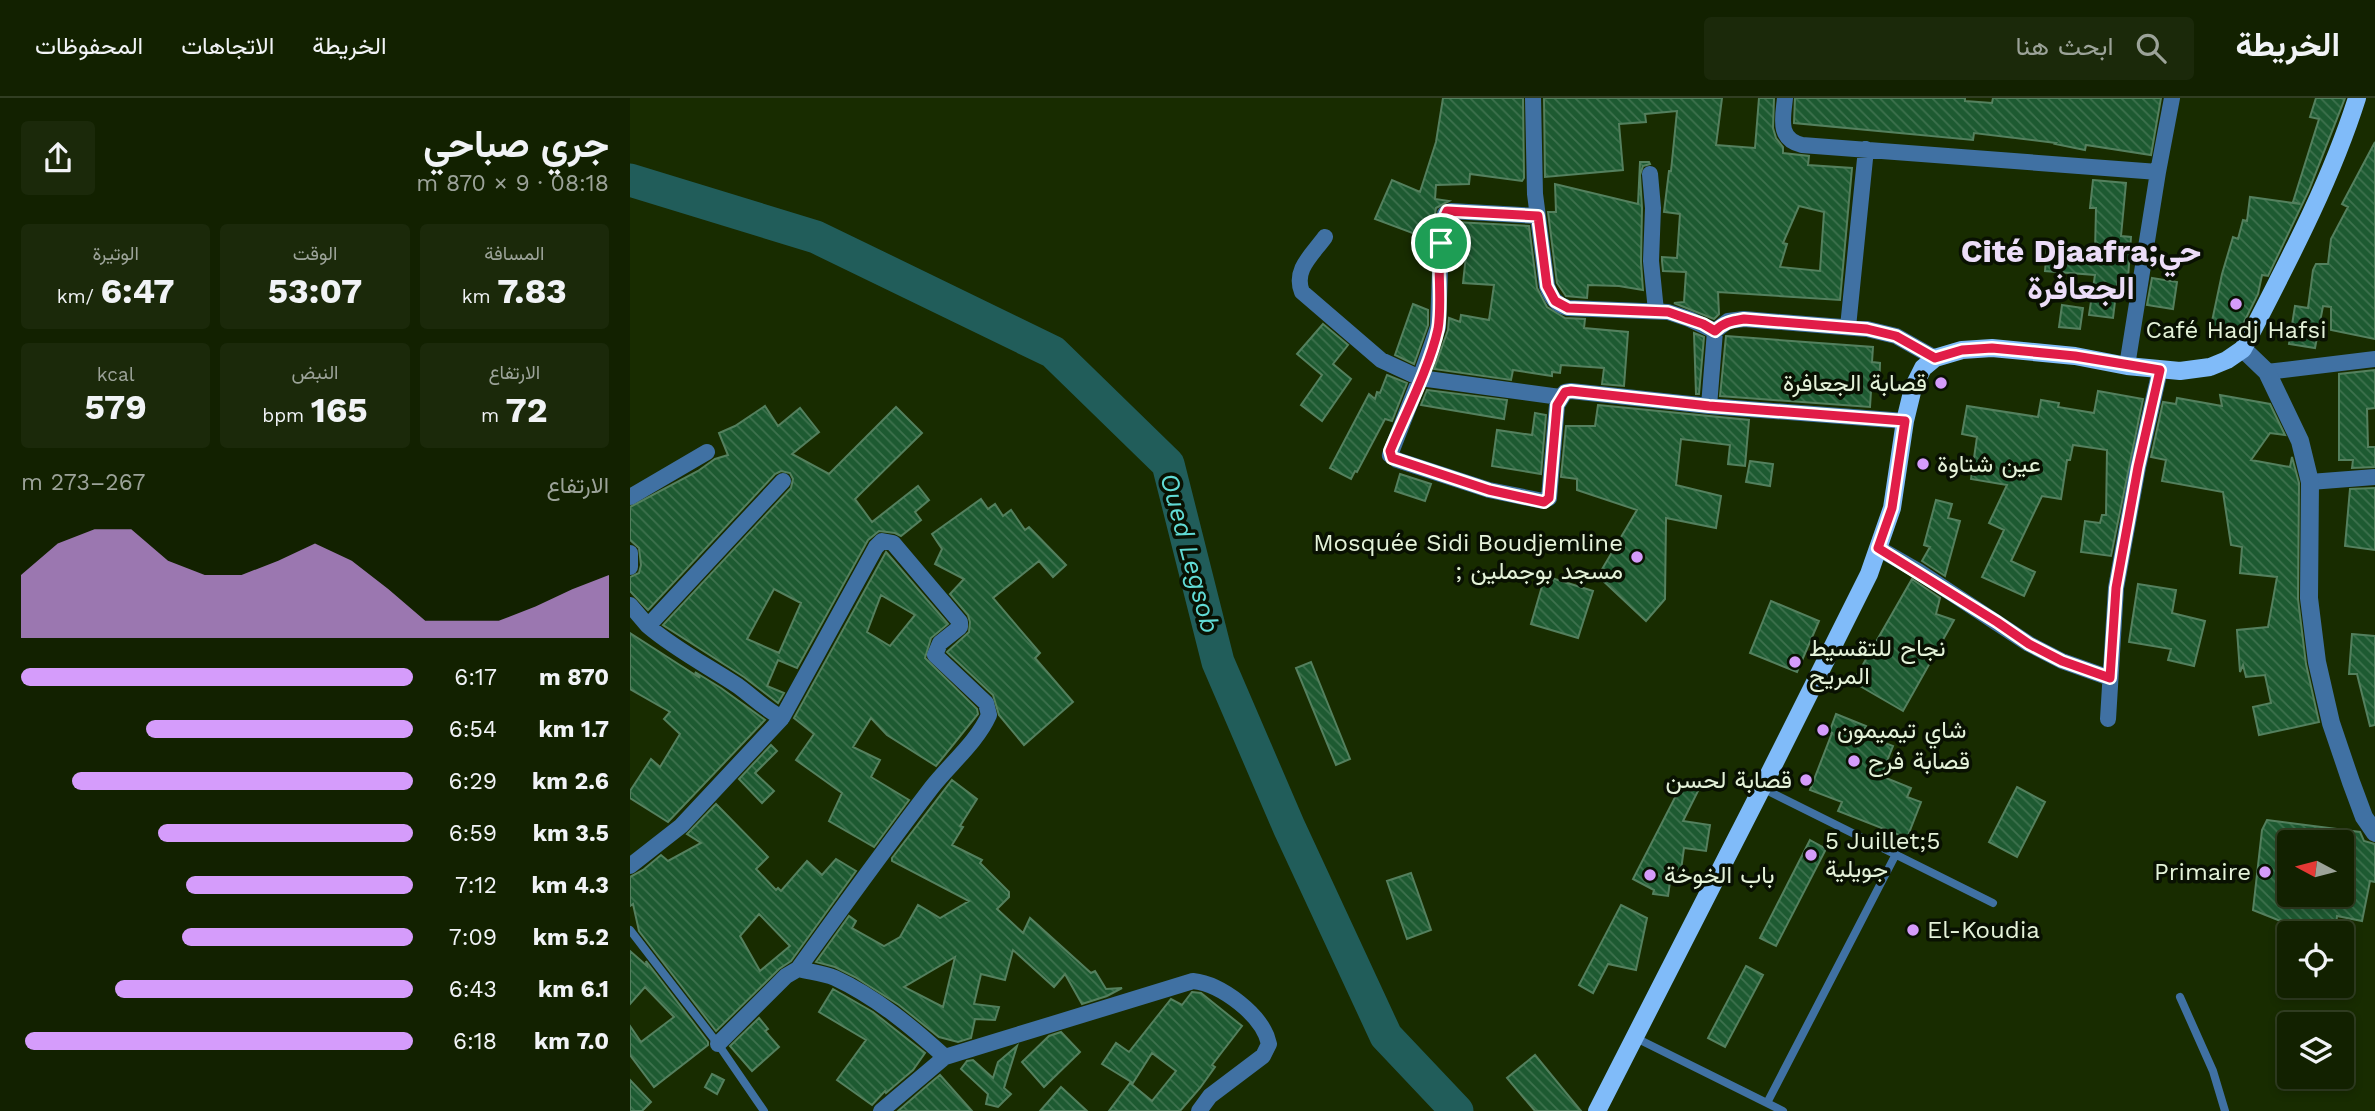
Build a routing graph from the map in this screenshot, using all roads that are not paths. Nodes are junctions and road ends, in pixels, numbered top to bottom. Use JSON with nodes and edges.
{"nodes":[{"id":1,"x":1533,"y":98,"type":"edge"},
{"id":2,"x":1785,"y":98,"type":"edge"},
{"id":3,"x":2172,"y":98,"type":"edge"},
{"id":4,"x":2357,"y":98,"type":"edge"},
{"id":5,"x":1866,"y":149,"type":"junction"},
{"id":6,"x":2158,"y":173,"type":"junction"},
{"id":7,"x":1650,"y":174,"type":"dead end"},
{"id":8,"x":1538,"y":216,"type":"junction"},
{"id":9,"x":1325,"y":237,"type":"dead end"},
{"id":10,"x":1656,"y":311,"type":"junction"},
{"id":11,"x":1848,"y":327,"type":"junction"},
{"id":12,"x":1715,"y":331,"type":"junction"},
{"id":13,"x":2243,"y":349,"type":"junction"},
{"id":14,"x":1935,"y":358,"type":"junction"},
{"id":15,"x":2375,"y":359,"type":"edge"},
{"id":16,"x":2127,"y":366,"type":"junction"},
{"id":17,"x":2160,"y":370,"type":"junction"},
{"id":18,"x":2267,"y":372,"type":"junction"},
{"id":19,"x":1420,"y":378,"type":"junction"},
{"id":20,"x":1560,"y":397,"type":"junction"},
{"id":21,"x":1709,"y":406,"type":"junction"},
{"id":22,"x":1905,"y":421,"type":"junction"},
{"id":23,"x":707,"y":452,"type":"dead end"},
{"id":24,"x":2375,"y":477,"type":"edge"},
{"id":25,"x":783,"y":481,"type":"dead end"},
{"id":26,"x":2310,"y":482,"type":"junction"},
{"id":27,"x":630,"y":497,"type":"edge"},
{"id":28,"x":1878,"y":548,"type":"junction"},
{"id":29,"x":630,"y":553,"type":"edge"},
{"id":30,"x":630,"y":567,"type":"edge"},
{"id":31,"x":630,"y":605,"type":"edge"},
{"id":32,"x":648,"y":626,"type":"junction"},
{"id":33,"x":2110,"y":678,"type":"junction"},
{"id":34,"x":782,"y":718,"type":"junction"},
{"id":35,"x":2108,"y":719,"type":"dead end"},
{"id":36,"x":1762,"y":788,"type":"junction"},
{"id":37,"x":2375,"y":833,"type":"edge"},
{"id":38,"x":1896,"y":854,"type":"junction"},
{"id":39,"x":630,"y":866,"type":"edge"},
{"id":40,"x":1993,"y":903,"type":"dead end"},
{"id":41,"x":630,"y":930,"type":"edge"},
{"id":42,"x":798,"y":970,"type":"junction"},
{"id":43,"x":2180,"y":997,"type":"dead end"},
{"id":44,"x":1634,"y":1037,"type":"junction"},
{"id":45,"x":718,"y":1044,"type":"junction"},
{"id":46,"x":946,"y":1057,"type":"junction"},
{"id":47,"x":1768,"y":1104,"type":"junction"},
{"id":48,"x":764,"y":1111,"type":"edge"},
{"id":49,"x":881,"y":1111,"type":"edge"},
{"id":50,"x":1199,"y":1111,"type":"edge"},
{"id":51,"x":1597,"y":1111,"type":"edge"},
{"id":52,"x":1783,"y":1111,"type":"edge"},
{"id":53,"x":2225,"y":1111,"type":"edge"}],
"edges":[{"from":1,"to":8,"type":"street"},
{"from":2,"to":5,"type":"street"},
{"from":3,"to":6,"type":"street"},
{"from":4,"to":13,"type":"main road"},
{"from":5,"to":6,"type":"street"},
{"from":5,"to":11,"type":"street"},
{"from":6,"to":16,"type":"street"},
{"from":7,"to":10,"type":"street"},
{"from":8,"to":10,"type":"street"},
{"from":8,"to":19,"type":"street"},
{"from":9,"to":19,"type":"street"},
{"from":10,"to":12,"type":"street"},
{"from":11,"to":12,"type":"street"},
{"from":11,"to":14,"type":"street"},
{"from":12,"to":21,"type":"street"},
{"from":13,"to":17,"type":"main road"},
{"from":13,"to":18,"type":"street"},
{"from":14,"to":16,"type":"main road"},
{"from":14,"to":22,"type":"main road"},
{"from":15,"to":18,"type":"street"},
{"from":16,"to":17,"type":"main road"},
{"from":17,"to":33,"type":"street"},
{"from":18,"to":26,"type":"street"},
{"from":19,"to":20,"type":"street"},
{"from":19,"to":20,"type":"street"},
{"from":20,"to":21,"type":"street"},
{"from":21,"to":22,"type":"street"},
{"from":22,"to":28,"type":"main road"},
{"from":23,"to":27,"type":"street"},
{"from":24,"to":26,"type":"street"},
{"from":25,"to":32,"type":"street"},
{"from":26,"to":37,"type":"street"},
{"from":28,"to":33,"type":"street"},
{"from":28,"to":36,"type":"main road"},
{"from":29,"to":30,"type":"street"},
{"from":31,"to":32,"type":"street"},
{"from":32,"to":34,"type":"street"},
{"from":33,"to":35,"type":"street"},
{"from":34,"to":39,"type":"street"},
{"from":34,"to":42,"type":"street"},
{"from":36,"to":38,"type":"lane"},
{"from":36,"to":44,"type":"main road"},
{"from":38,"to":40,"type":"lane"},
{"from":38,"to":47,"type":"lane"},
{"from":41,"to":45,"type":"lane"},
{"from":42,"to":45,"type":"street"},
{"from":42,"to":46,"type":"street"},
{"from":43,"to":53,"type":"lane"},
{"from":44,"to":47,"type":"lane"},
{"from":44,"to":51,"type":"main road"},
{"from":45,"to":48,"type":"lane"},
{"from":46,"to":49,"type":"street"},
{"from":46,"to":50,"type":"street"},
{"from":47,"to":52,"type":"lane"}]}
